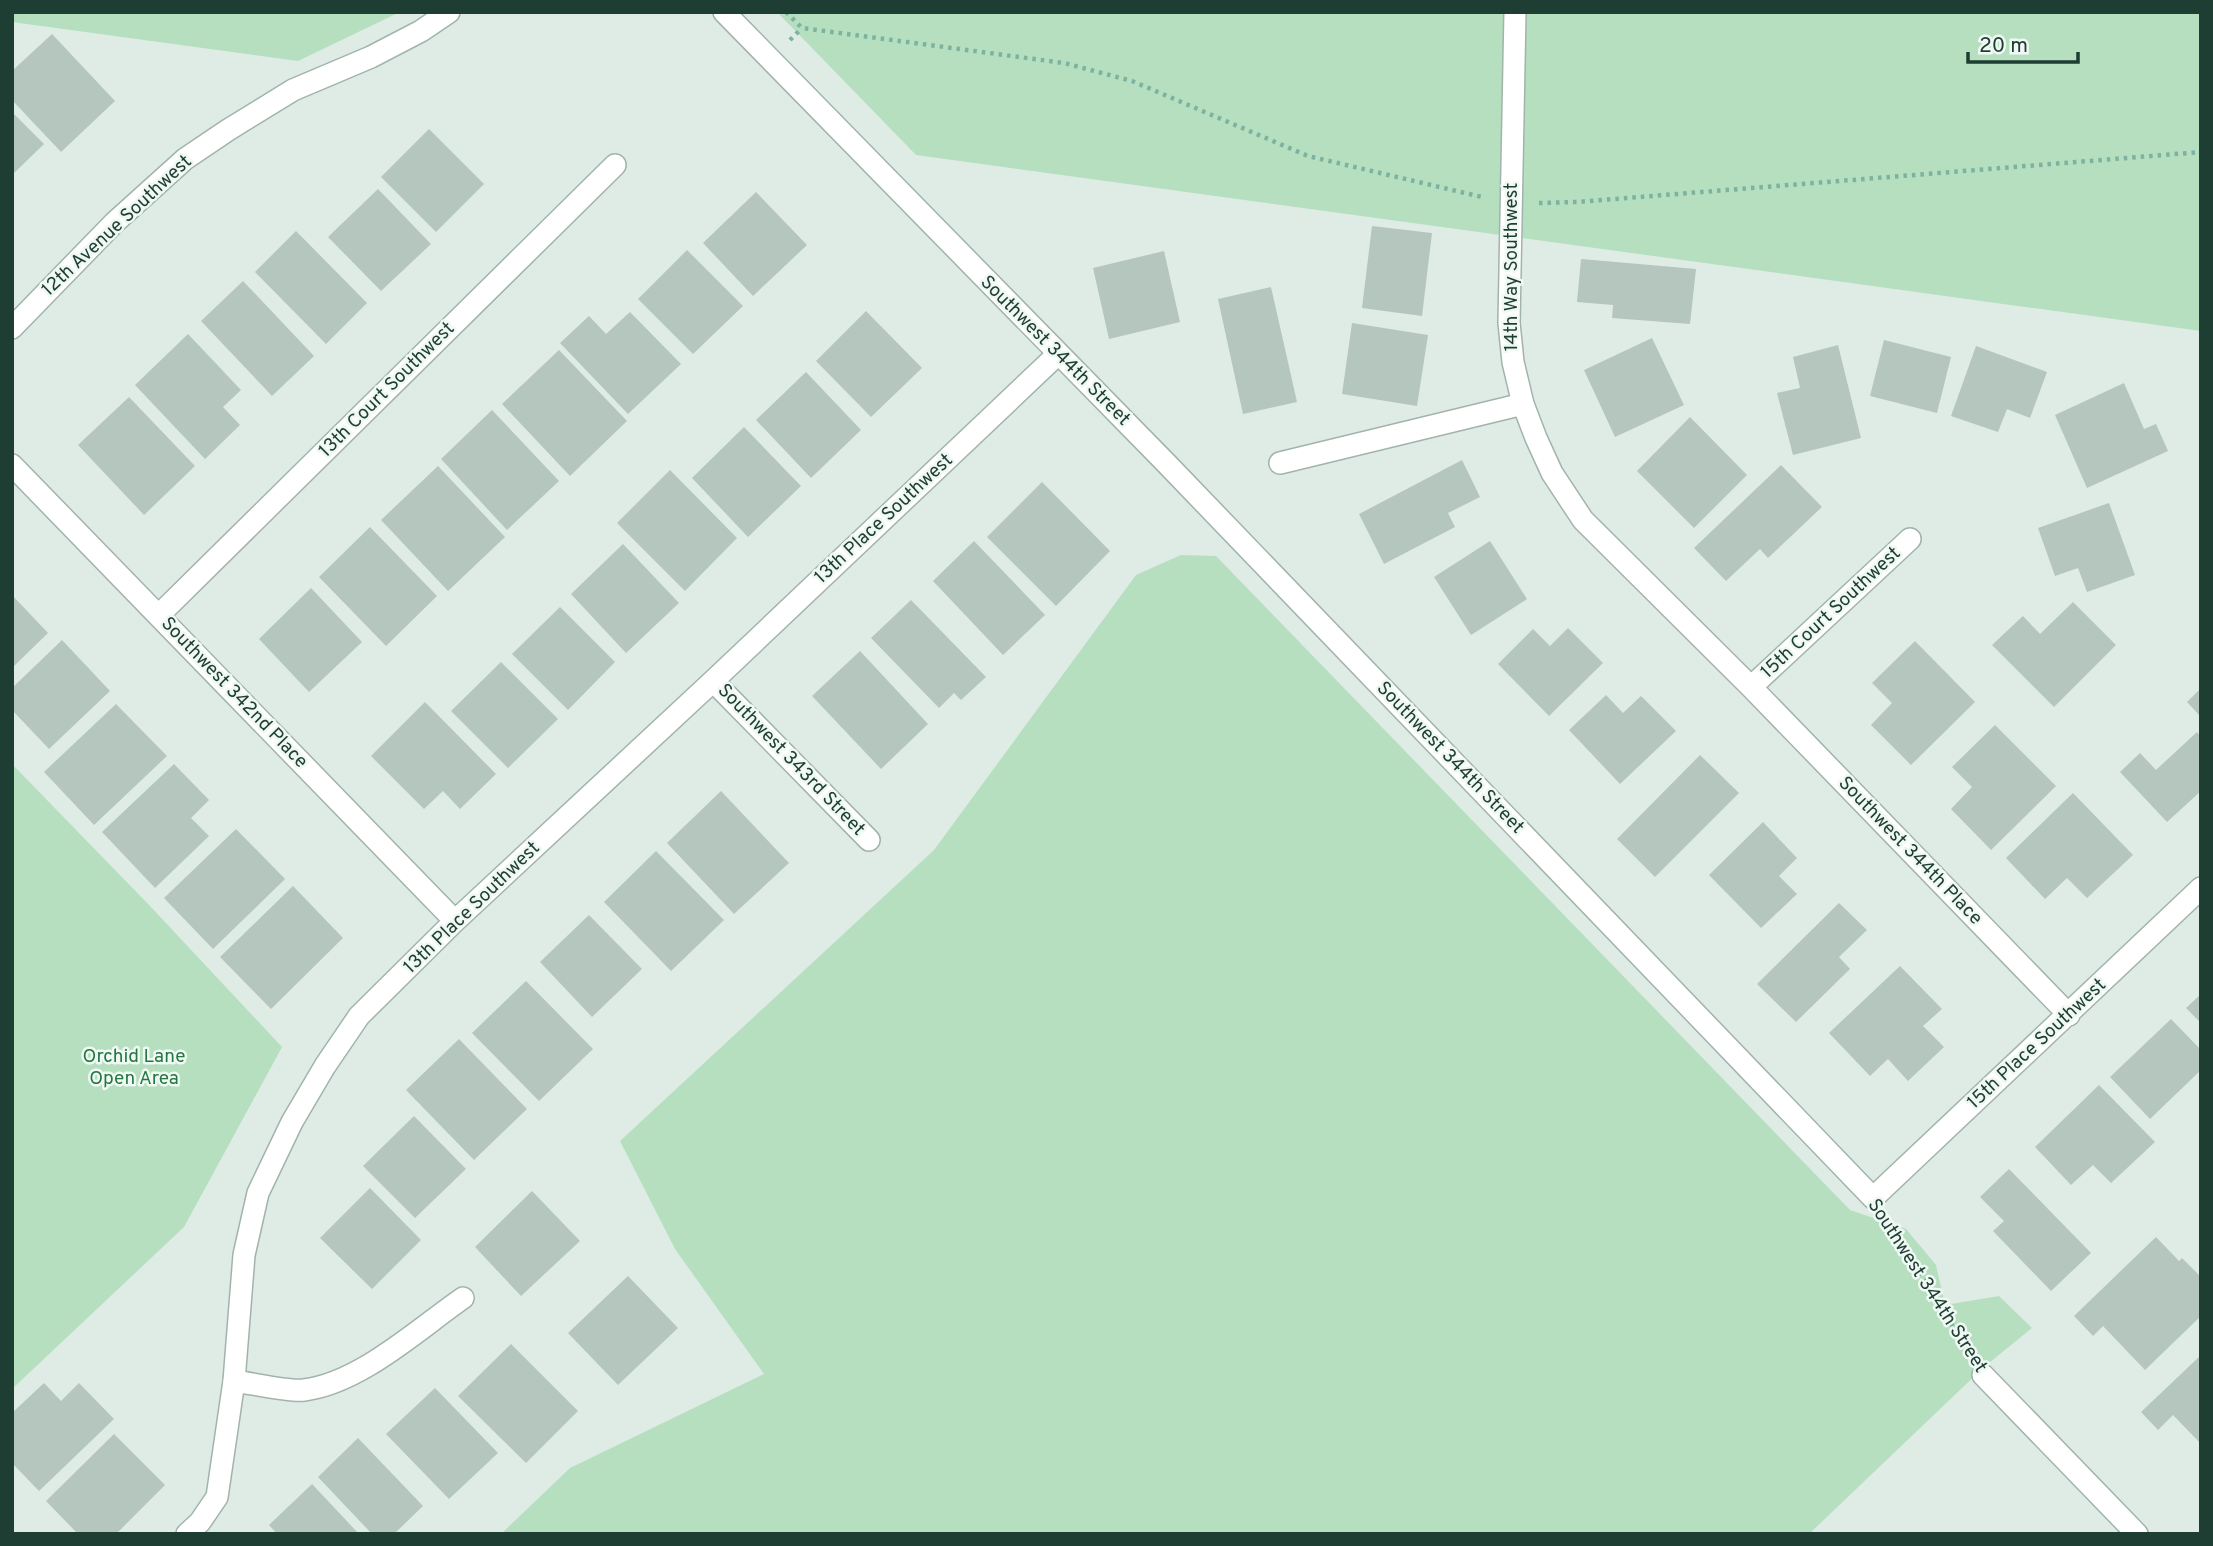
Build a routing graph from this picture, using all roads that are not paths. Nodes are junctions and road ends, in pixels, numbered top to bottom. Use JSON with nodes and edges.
{"nodes":[{"id":1,"x":449,"y":12,"type":"edge"},
{"id":2,"x":724,"y":12,"type":"edge"},
{"id":3,"x":1515,"y":12,"type":"edge"},
{"id":4,"x":615,"y":165,"type":"dead end"},
{"id":5,"x":12,"y":328,"type":"edge"},
{"id":6,"x":1058,"y":354,"type":"junction"},
{"id":7,"x":1524,"y":404,"type":"junction"},
{"id":8,"x":1280,"y":463,"type":"dead end"},
{"id":9,"x":12,"y":464,"type":"edge"},
{"id":10,"x":1910,"y":539,"type":"dead end"},
{"id":11,"x":159,"y":615,"type":"junction"},
{"id":12,"x":713,"y":681,"type":"junction"},
{"id":13,"x":1751,"y":687,"type":"junction"},
{"id":14,"x":869,"y":840,"type":"dead end"},
{"id":15,"x":2201,"y":888,"type":"edge"},
{"id":16,"x":455,"y":921,"type":"junction"},
{"id":17,"x":2069,"y":1015,"type":"junction"},
{"id":18,"x":1873,"y":1198,"type":"joint"},
{"id":19,"x":463,"y":1298,"type":"dead end"},
{"id":20,"x":1983,"y":1375,"type":"road end"},
{"id":21,"x":234,"y":1381,"type":"junction"},
{"id":22,"x":187,"y":1534,"type":"edge"},
{"id":23,"x":2137,"y":1534,"type":"edge"}],
"edges":[{"from":1,"to":5,"type":"street","name":"12th Avenue Southwest"},
{"from":2,"to":6,"type":"street","name":"Southwest 344th Street"},
{"from":3,"to":7,"type":"street","name":"14th Way Southwest"},
{"from":4,"to":11,"type":"street","name":"13th Court Southwest"},
{"from":6,"to":12,"type":"street","name":"13th Place Southwest"},
{"from":6,"to":18,"type":"street","name":"Southwest 344th Street"},
{"from":7,"to":8,"type":"street"},
{"from":7,"to":13,"type":"street","name":"14th Way Southwest"},
{"from":9,"to":11,"type":"street","name":"Southwest 342nd Place"},
{"from":10,"to":13,"type":"street","name":"15th Court Southwest"},
{"from":11,"to":16,"type":"street","name":"Southwest 342nd Place"},
{"from":12,"to":14,"type":"street","name":"Southwest 343rd Street"},
{"from":12,"to":16,"type":"street","name":"13th Place Southwest"},
{"from":13,"to":17,"type":"street","name":"Southwest 344th Place"},
{"from":15,"to":17,"type":"street","name":"15th Place Southwest"},
{"from":16,"to":21,"type":"street","name":"13th Place Southwest"},
{"from":17,"to":18,"type":"street","name":"15th Place Southwest"},
{"from":19,"to":21,"type":"street"},
{"from":20,"to":23,"type":"street","name":"Southwest 344th Street"},
{"from":21,"to":22,"type":"street","name":"13th Place Southwest"}]}
